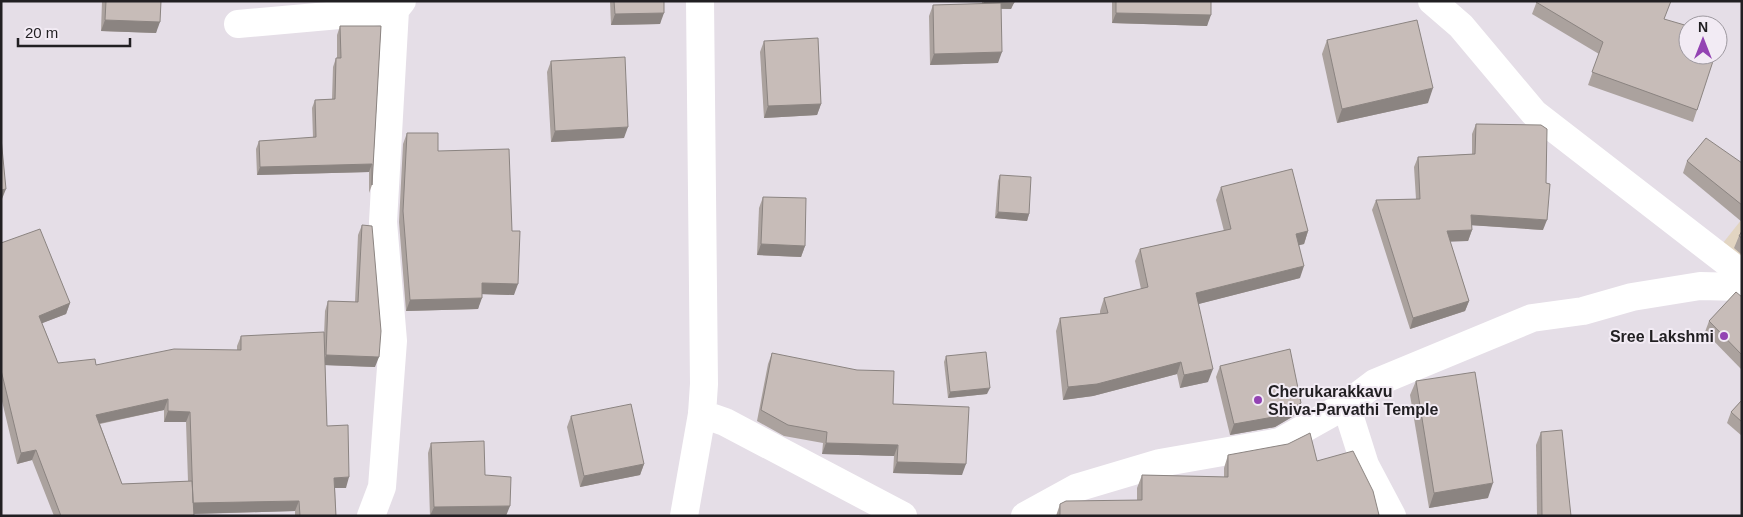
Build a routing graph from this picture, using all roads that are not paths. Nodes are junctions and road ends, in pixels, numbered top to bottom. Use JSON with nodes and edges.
{"nodes":[{"id":1,"x":700,"y":1,"type":"edge"},
{"id":2,"x":1432,"y":1,"type":"edge"},
{"id":3,"x":398,"y":6,"type":"edge"},
{"id":4,"x":238,"y":24,"type":"dead end"},
{"id":5,"x":1742,"y":274,"type":"edge"},
{"id":6,"x":1742,"y":287,"type":"edge"},
{"id":7,"x":1346,"y":405,"type":"junction"},
{"id":8,"x":702,"y":414,"type":"junction"},
{"id":9,"x":371,"y":516,"type":"edge"},
{"id":10,"x":684,"y":516,"type":"edge"},
{"id":11,"x":903,"y":516,"type":"edge"},
{"id":12,"x":1025,"y":516,"type":"edge"},
{"id":13,"x":1392,"y":516,"type":"edge"}],
"edges":[{"from":1,"to":8,"type":"street"},
{"from":2,"to":5,"type":"street"},
{"from":3,"to":4,"type":"street"},
{"from":3,"to":9,"type":"street"},
{"from":6,"to":7,"type":"street"},
{"from":7,"to":12,"type":"street"},
{"from":7,"to":13,"type":"street"},
{"from":8,"to":10,"type":"street"},
{"from":8,"to":11,"type":"street"}]}
